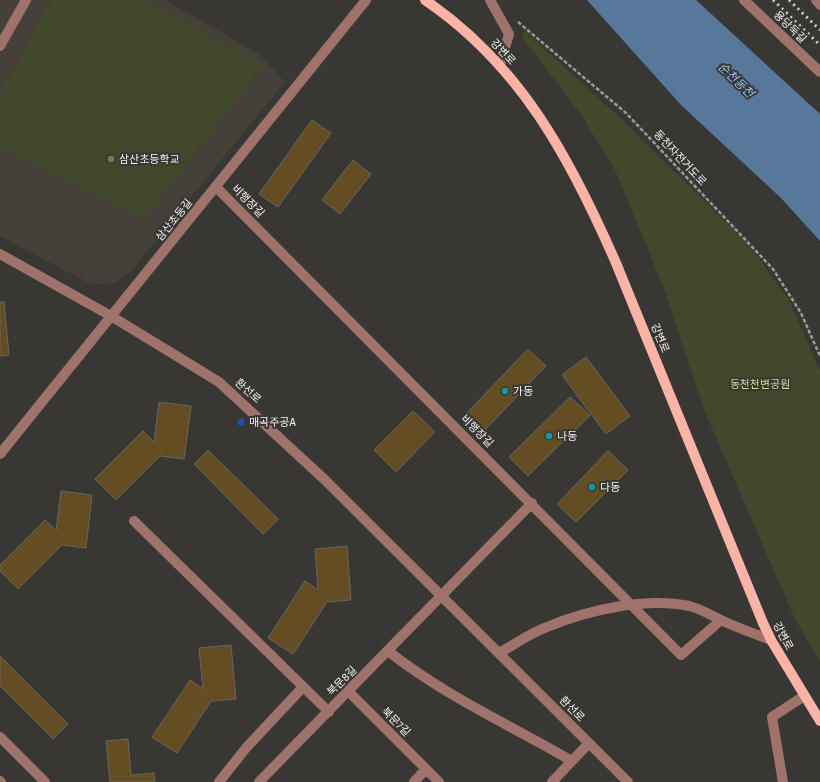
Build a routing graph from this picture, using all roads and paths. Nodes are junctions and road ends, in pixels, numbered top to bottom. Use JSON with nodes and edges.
{"nodes":[{"id":1,"x":26,"y":0,"type":"edge"},
{"id":2,"x":366,"y":0,"type":"edge"},
{"id":3,"x":425,"y":0,"type":"edge"},
{"id":4,"x":490,"y":0,"type":"edge"},
{"id":5,"x":744,"y":0,"type":"edge"},
{"id":6,"x":816,"y":0,"type":"edge"},
{"id":7,"x":820,"y":5,"type":"edge"},
{"id":8,"x":516,"y":20,"type":"dead end"},
{"id":9,"x":0,"y":46,"type":"edge"},
{"id":10,"x":500,"y":65,"type":"junction"},
{"id":11,"x":820,"y":72,"type":"edge"},
{"id":12,"x":216,"y":187,"type":"junction"},
{"id":13,"x":0,"y":254,"type":"edge"},
{"id":14,"x":110,"y":316,"type":"junction"},
{"id":15,"x":820,"y":356,"type":"edge"},
{"id":16,"x":0,"y":454,"type":"edge"},
{"id":17,"x":532,"y":503,"type":"junction"},
{"id":18,"x":134,"y":521,"type":"dead end"},
{"id":19,"x":442,"y":596,"type":"junction"},
{"id":20,"x":632,"y":605,"type":"junction"},
{"id":21,"x":721,"y":620,"type":"junction"},
{"id":22,"x":771,"y":640,"type":"junction"},
{"id":23,"x":388,"y":651,"type":"junction"},
{"id":24,"x":499,"y":653,"type":"junction"},
{"id":25,"x":303,"y":687,"type":"junction"},
{"id":26,"x":349,"y":692,"type":"junction"},
{"id":27,"x":804,"y":696,"type":"junction"},
{"id":28,"x":329,"y":712,"type":"junction"},
{"id":29,"x":820,"y":720,"type":"edge"},
{"id":30,"x":0,"y":737,"type":"edge"},
{"id":31,"x":590,"y":743,"type":"junction"},
{"id":32,"x":572,"y":761,"type":"junction"},
{"id":33,"x":426,"y":769,"type":"junction"},
{"id":34,"x":45,"y":782,"type":"edge"},
{"id":35,"x":219,"y":782,"type":"edge"},
{"id":36,"x":259,"y":782,"type":"edge"},
{"id":37,"x":414,"y":782,"type":"edge"},
{"id":38,"x":439,"y":782,"type":"edge"},
{"id":39,"x":552,"y":782,"type":"edge"},
{"id":40,"x":628,"y":782,"type":"edge"},
{"id":41,"x":783,"y":782,"type":"edge"}],
"edges":[{"from":1,"to":9,"type":"street"},
{"from":2,"to":12,"type":"street","name":"삼산초등길"},
{"from":3,"to":10,"type":"main road","name":"강변로"},
{"from":4,"to":10,"type":"street"},
{"from":5,"to":11,"type":"street","name":"용당둑길"},
{"from":6,"to":7,"type":"street"},
{"from":8,"to":15,"type":"path","name":"동천자전거도로"},
{"from":10,"to":22,"type":"main road","name":"강변로"},
{"from":12,"to":14,"type":"street","name":"삼산초등길"},
{"from":12,"to":17,"type":"street","name":"비행장길"},
{"from":13,"to":14,"type":"street","name":"환선로"},
{"from":14,"to":16,"type":"street","name":"삼산초등길"},
{"from":14,"to":19,"type":"street","name":"환선로"},
{"from":17,"to":19,"type":"street"},
{"from":17,"to":20,"type":"street","name":"비행장길"},
{"from":18,"to":25,"type":"street"},
{"from":19,"to":23,"type":"street","name":"북문8길"},
{"from":19,"to":24,"type":"street","name":"환선로"},
{"from":20,"to":21,"type":"street"},
{"from":20,"to":21,"type":"street","name":"비행장길"},
{"from":20,"to":24,"type":"street"},
{"from":21,"to":22,"type":"street"},
{"from":22,"to":27,"type":"main road","name":"강변로"},
{"from":23,"to":26,"type":"street","name":"북문8길"},
{"from":23,"to":32,"type":"street"},
{"from":24,"to":31,"type":"street","name":"환선로"},
{"from":25,"to":28,"type":"street"},
{"from":25,"to":35,"type":"street"},
{"from":26,"to":28,"type":"street","name":"북문8길"},
{"from":26,"to":33,"type":"street","name":"북문7길"},
{"from":27,"to":29,"type":"main road","name":"강변로"},
{"from":27,"to":41,"type":"street"},
{"from":28,"to":36,"type":"street","name":"북문8길"},
{"from":30,"to":34,"type":"street"},
{"from":31,"to":32,"type":"street"},
{"from":31,"to":40,"type":"street","name":"환선로"},
{"from":32,"to":39,"type":"street"},
{"from":33,"to":37,"type":"street"},
{"from":33,"to":38,"type":"street","name":"북문7길"}]}
